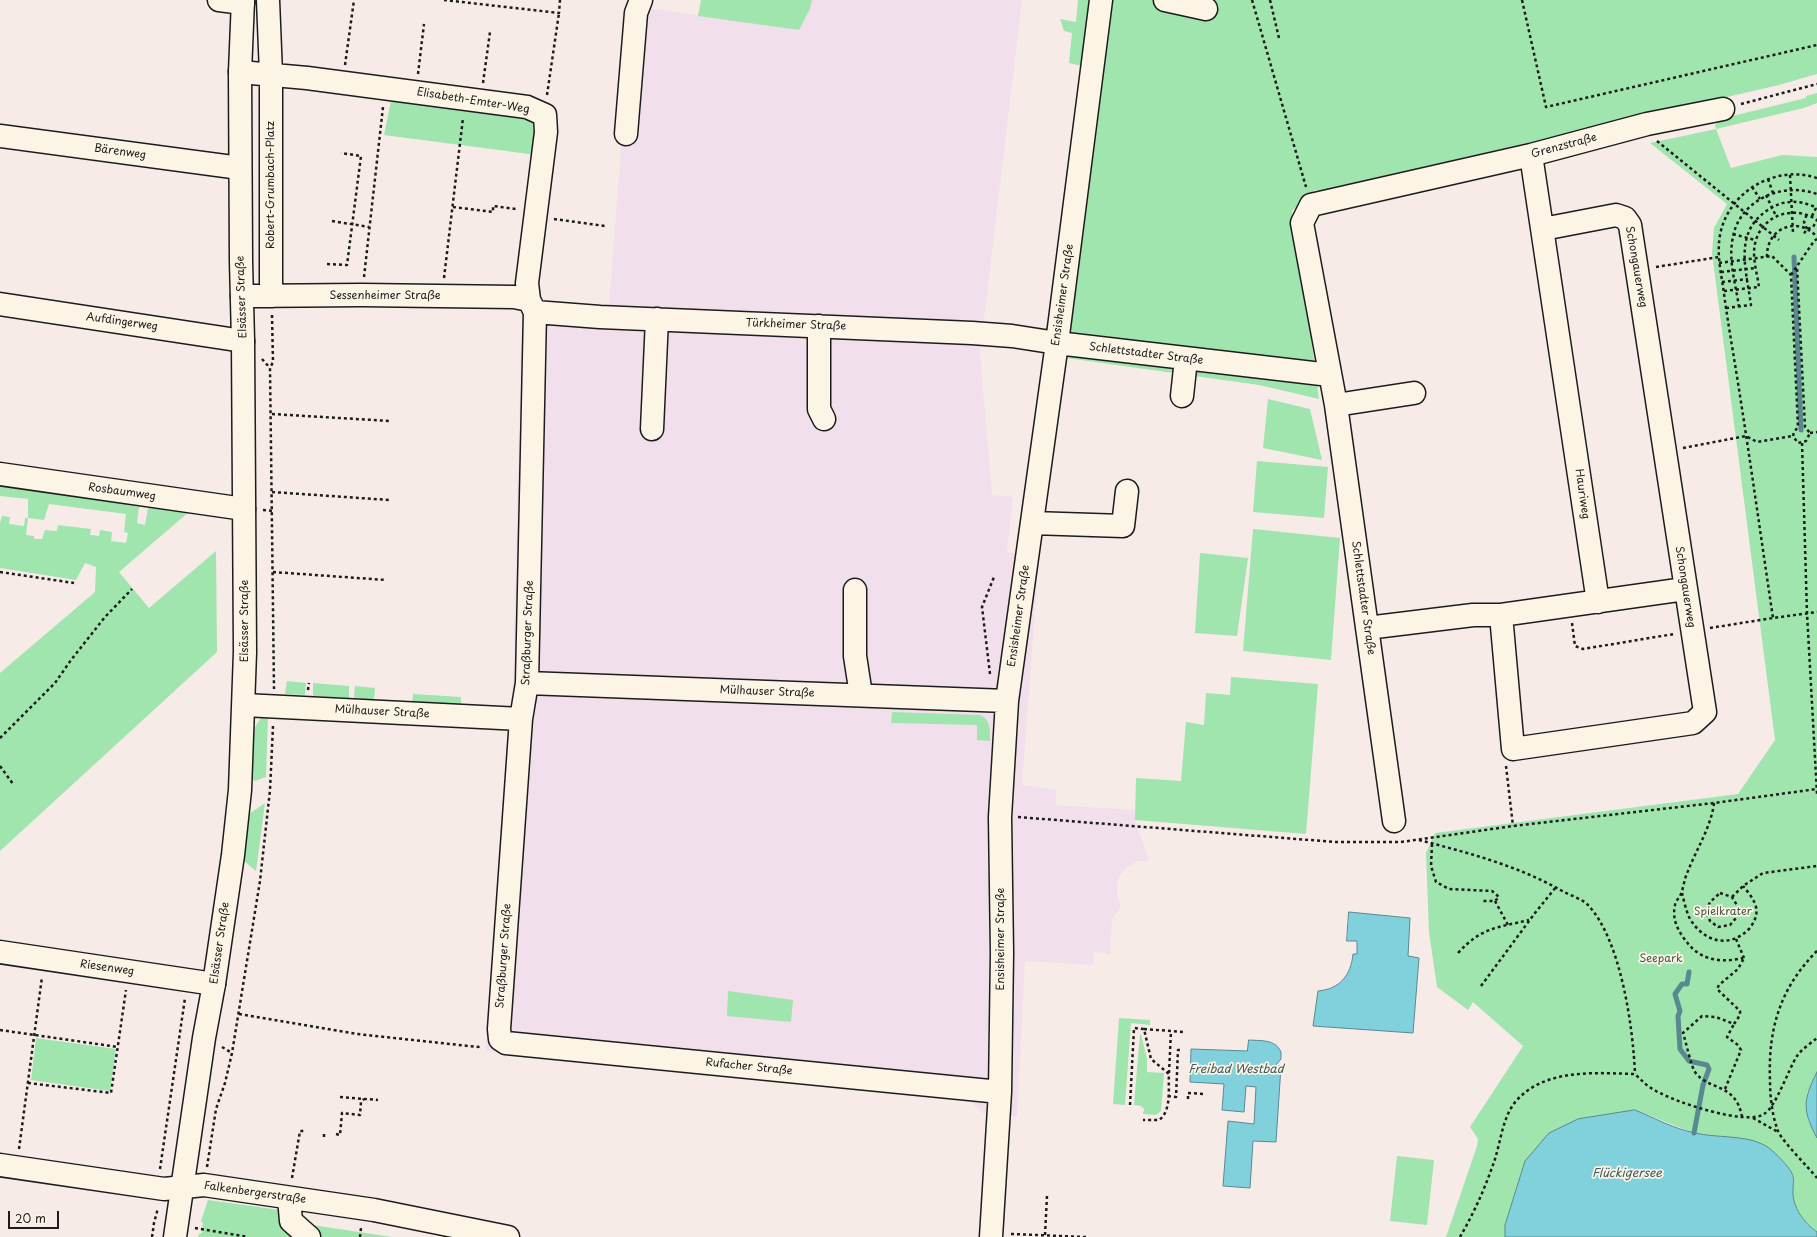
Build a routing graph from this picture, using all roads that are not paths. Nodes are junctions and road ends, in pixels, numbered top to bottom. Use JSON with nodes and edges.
{"nodes":[{"id":1,"x":219,"y":0,"type":"edge"},
{"id":2,"x":1102,"y":0,"type":"edge"},
{"id":3,"x":1165,"y":0,"type":"edge"},
{"id":4,"x":243,"y":6,"type":"edge"},
{"id":5,"x":639,"y":6,"type":"edge"},
{"id":6,"x":268,"y":10,"type":"edge"},
{"id":7,"x":1206,"y":10,"type":"dead end"},
{"id":8,"x":240,"y":72,"type":"junction"},
{"id":9,"x":271,"y":74,"type":"junction"},
{"id":10,"x":1723,"y":109,"type":"road end"},
{"id":11,"x":626,"y":134,"type":"dead end"},
{"id":12,"x":0,"y":136,"type":"edge"},
{"id":13,"x":1531,"y":155,"type":"junction"},
{"id":14,"x":240,"y":168,"type":"junction"},
{"id":15,"x":1310,"y":205,"type":"joint"},
{"id":16,"x":1543,"y":228,"type":"junction"},
{"id":17,"x":242,"y":296,"type":"junction"},
{"id":18,"x":272,"y":296,"type":"junction"},
{"id":19,"x":0,"y":304,"type":"edge"},
{"id":20,"x":532,"y":306,"type":"junction"},
{"id":21,"x":657,"y":319,"type":"junction"},
{"id":22,"x":819,"y":326,"type":"junction"},
{"id":23,"x":243,"y":340,"type":"junction"},
{"id":24,"x":1057,"y":343,"type":"junction"},
{"id":25,"x":1186,"y":359,"type":"junction"},
{"id":26,"x":1330,"y":375,"type":"junction"},
{"id":27,"x":1414,"y":393,"type":"dead end"},
{"id":28,"x":1182,"y":396,"type":"dead end"},
{"id":29,"x":1336,"y":405,"type":"junction"},
{"id":30,"x":824,"y":419,"type":"dead end"},
{"id":31,"x":652,"y":429,"type":"dead end"},
{"id":32,"x":0,"y":474,"type":"edge"},
{"id":33,"x":1127,"y":491,"type":"dead end"},
{"id":34,"x":244,"y":509,"type":"junction"},
{"id":35,"x":1032,"y":524,"type":"junction"},
{"id":36,"x":1685,"y":589,"type":"junction"},
{"id":37,"x":855,"y":590,"type":"dead end"},
{"id":38,"x":1598,"y":602,"type":"junction"},
{"id":39,"x":1501,"y":615,"type":"junction"},
{"id":40,"x":1367,"y":628,"type":"junction"},
{"id":41,"x":527,"y":683,"type":"junction"},
{"id":42,"x":860,"y":695,"type":"junction"},
{"id":43,"x":1000,"y":701,"type":"junction"},
{"id":44,"x":244,"y":705,"type":"junction"},
{"id":45,"x":521,"y":719,"type":"junction"},
{"id":46,"x":1394,"y":821,"type":"dead end"},
{"id":47,"x":0,"y":952,"type":"edge"},
{"id":48,"x":206,"y":983,"type":"junction"},
{"id":49,"x":500,"y":1039,"type":"joint"},
{"id":50,"x":1000,"y":1092,"type":"junction"},
{"id":51,"x":8,"y":1166,"type":"edge"},
{"id":52,"x":173,"y":1188,"type":"junction"},
{"id":53,"x":289,"y":1198,"type":"junction"},
{"id":54,"x":184,"y":1233,"type":"edge"},
{"id":55,"x":991,"y":1234,"type":"edge"},
{"id":56,"x":309,"y":1237,"type":"edge"},
{"id":57,"x":508,"y":1237,"type":"edge"}],
"edges":[{"from":1,"to":4,"type":"street"},
{"from":2,"to":24,"type":"street","name":"Ensisheimer Straße"},
{"from":3,"to":7,"type":"street"},
{"from":4,"to":6,"type":"street"},
{"from":4,"to":8,"type":"street","name":"Elsässer Straße"},
{"from":5,"to":11,"type":"street"},
{"from":6,"to":9,"type":"street","name":"Robert-Grumbach-Platz"},
{"from":8,"to":9,"type":"street","name":"Elisabeth-Emter-Weg"},
{"from":8,"to":14,"type":"street","name":"Elsässer Straße"},
{"from":9,"to":18,"type":"street","name":"Robert-Grumbach-Platz"},
{"from":9,"to":20,"type":"street","name":"Elisabeth-Emter-Weg"},
{"from":10,"to":13,"type":"street","name":"Grenzstraße"},
{"from":12,"to":14,"type":"street","name":"Bärenweg"},
{"from":13,"to":15,"type":"street","name":"Grenzstraße"},
{"from":13,"to":16,"type":"street","name":"Hauriweg"},
{"from":14,"to":17,"type":"street","name":"Elsässer Straße"},
{"from":15,"to":26,"type":"street","name":"Schlettstadter Straße"},
{"from":16,"to":36,"type":"street","name":"Schongauerweg"},
{"from":16,"to":38,"type":"street","name":"Hauriweg"},
{"from":17,"to":18,"type":"street","name":"Sessenheimer Straße"},
{"from":17,"to":23,"type":"street","name":"Elsässer Straße"},
{"from":18,"to":20,"type":"street","name":"Sessenheimer Straße"},
{"from":19,"to":23,"type":"street","name":"Aufdingerweg"},
{"from":20,"to":21,"type":"street","name":"Türkheimer Straße"},
{"from":20,"to":41,"type":"street","name":"Straßburger Straße"},
{"from":21,"to":22,"type":"street","name":"Türkheimer Straße"},
{"from":21,"to":31,"type":"street"},
{"from":22,"to":24,"type":"street","name":"Türkheimer Straße"},
{"from":22,"to":30,"type":"street"},
{"from":23,"to":34,"type":"street","name":"Elsässer Straße"},
{"from":24,"to":25,"type":"street","name":"Schlettstadter Straße"},
{"from":24,"to":35,"type":"street","name":"Ensisheimer Straße"},
{"from":25,"to":26,"type":"street","name":"Schlettstadter Straße"},
{"from":25,"to":28,"type":"street"},
{"from":26,"to":29,"type":"street","name":"Schlettstadter Straße"},
{"from":27,"to":29,"type":"street"},
{"from":29,"to":40,"type":"street","name":"Schlettstadter Straße"},
{"from":32,"to":34,"type":"street","name":"Rosbaumweg"},
{"from":33,"to":35,"type":"street"},
{"from":34,"to":44,"type":"street","name":"Elsässer Straße"},
{"from":35,"to":43,"type":"street","name":"Ensisheimer Straße"},
{"from":36,"to":38,"type":"street"},
{"from":36,"to":39,"type":"street","name":"Schongauerweg"},
{"from":37,"to":42,"type":"street"},
{"from":38,"to":39,"type":"street"},
{"from":39,"to":40,"type":"street"},
{"from":40,"to":46,"type":"street","name":"Schlettstadter Straße"},
{"from":41,"to":42,"type":"street","name":"Mülhauser Straße"},
{"from":41,"to":45,"type":"street","name":"Straßburger Straße"},
{"from":42,"to":43,"type":"street","name":"Mülhauser Straße"},
{"from":43,"to":50,"type":"street","name":"Ensisheimer Straße"},
{"from":44,"to":45,"type":"street","name":"Mülhauser Straße"},
{"from":44,"to":48,"type":"street","name":"Elsässer Straße"},
{"from":45,"to":49,"type":"street","name":"Straßburger Straße"},
{"from":47,"to":48,"type":"street","name":"Riesenweg"},
{"from":48,"to":52,"type":"street","name":"Elsässer Straße"},
{"from":49,"to":50,"type":"street","name":"Rufacher Straße"},
{"from":50,"to":55,"type":"street","name":"Ensisheimer Straße"},
{"from":51,"to":52,"type":"street","name":"Falkenbergerstraße"},
{"from":52,"to":53,"type":"street","name":"Falkenbergerstraße"},
{"from":52,"to":54,"type":"street","name":"Elsässer Straße"},
{"from":53,"to":56,"type":"street"},
{"from":53,"to":57,"type":"street","name":"Falkenbergerstraße"}]}
